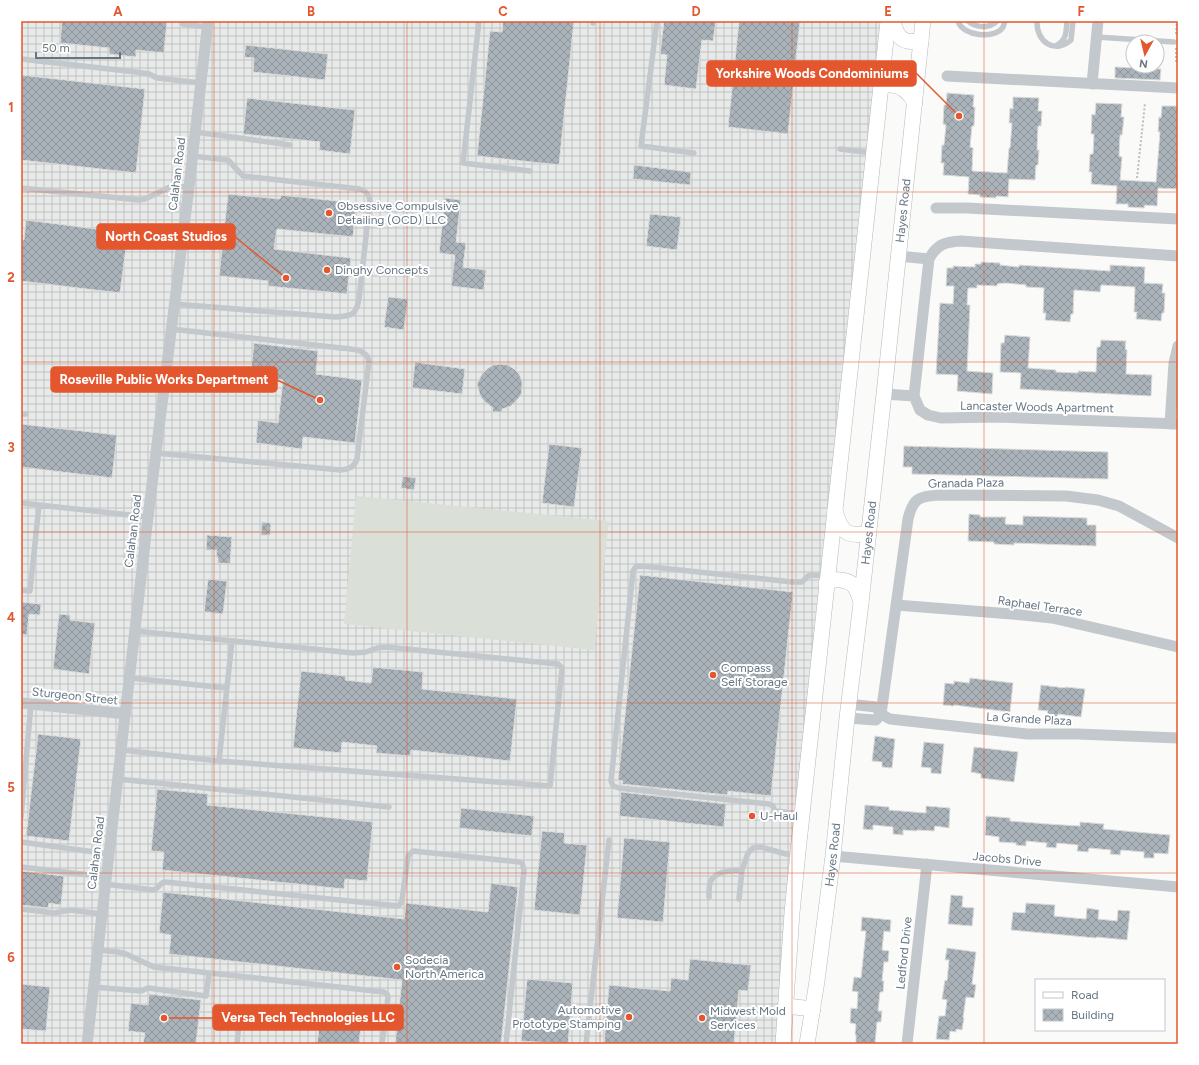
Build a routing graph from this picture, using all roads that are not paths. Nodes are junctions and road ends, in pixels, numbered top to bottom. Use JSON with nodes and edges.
{"nodes":[{"id":1,"x":181,"y":21,"type":"edge"},
{"id":2,"x":479,"y":21,"type":"edge"},
{"id":3,"x":657,"y":21,"type":"edge"},
{"id":4,"x":888,"y":21,"type":"edge"},
{"id":5,"x":893,"y":21,"type":"edge"},
{"id":6,"x":923,"y":21,"type":"edge"},
{"id":7,"x":958,"y":21,"type":"edge"},
{"id":8,"x":968,"y":21,"type":"edge"},
{"id":9,"x":997,"y":21,"type":"edge"},
{"id":10,"x":1005,"y":21,"type":"edge"},
{"id":11,"x":1037,"y":21,"type":"edge"},
{"id":12,"x":1067,"y":21,"type":"edge"},
{"id":13,"x":1073,"y":21,"type":"edge"},
{"id":14,"x":1098,"y":21,"type":"edge"},
{"id":15,"x":207,"y":24,"type":"edge"},
{"id":16,"x":1096,"y":37,"type":"junction"},
{"id":17,"x":921,"y":40,"type":"junction"},
{"id":18,"x":1174,"y":42,"type":"dead end"},
{"id":19,"x":1055,"y":46,"type":"junction"},
{"id":20,"x":21,"y":59,"type":"edge"},
{"id":21,"x":848,"y":75,"type":"dead end"},
{"id":22,"x":947,"y":76,"type":"dead end"},
{"id":23,"x":201,"y":83,"type":"junction"},
{"id":24,"x":881,"y":83,"type":"junction"},
{"id":25,"x":1092,"y":84,"type":"junction"},
{"id":26,"x":1178,"y":88,"type":"edge"},
{"id":27,"x":915,"y":103,"type":"junction"},
{"id":28,"x":195,"y":132,"type":"junction"},
{"id":29,"x":290,"y":145,"type":"dead end"},
{"id":30,"x":840,"y":149,"type":"dead end"},
{"id":31,"x":694,"y":153,"type":"dead end"},
{"id":32,"x":874,"y":153,"type":"junction"},
{"id":33,"x":192,"y":156,"type":"junction"},
{"id":34,"x":530,"y":171,"type":"dead end"},
{"id":35,"x":188,"y":187,"type":"junction"},
{"id":36,"x":21,"y":188,"type":"edge"},
{"id":37,"x":936,"y":208,"type":"dead end"},
{"id":38,"x":1178,"y":219,"type":"edge"},
{"id":39,"x":898,"y":256,"type":"junction"},
{"id":40,"x":1178,"y":256,"type":"edge"},
{"id":41,"x":929,"y":259,"type":"junction"},
{"id":42,"x":174,"y":304,"type":"junction"},
{"id":43,"x":171,"y":328,"type":"junction"},
{"id":44,"x":1178,"y":346,"type":"edge"},
{"id":45,"x":884,"y":394,"type":"junction"},
{"id":46,"x":914,"y":396,"type":"junction"},
{"id":47,"x":1174,"y":424,"type":"edge"},
{"id":48,"x":156,"y":453,"type":"junction"},
{"id":49,"x":21,"y":503,"type":"edge"},
{"id":50,"x":39,"y":505,"type":"junction"},
{"id":51,"x":834,"y":510,"type":"junction"},
{"id":52,"x":148,"y":517,"type":"junction"},
{"id":53,"x":869,"y":533,"type":"junction"},
{"id":54,"x":1178,"y":538,"type":"edge"},
{"id":55,"x":827,"y":580,"type":"junction"},
{"id":56,"x":21,"y":590,"type":"edge"},
{"id":57,"x":861,"y":603,"type":"junction"},
{"id":58,"x":896,"y":605,"type":"junction"},
{"id":59,"x":135,"y":631,"type":"junction"},
{"id":60,"x":232,"y":641,"type":"junction"},
{"id":61,"x":1178,"y":647,"type":"edge"},
{"id":62,"x":130,"y":678,"type":"junction"},
{"id":63,"x":227,"y":688,"type":"junction"},
{"id":64,"x":26,"y":703,"type":"edge"},
{"id":65,"x":847,"y":711,"type":"junction"},
{"id":66,"x":126,"y":714,"type":"junction"},
{"id":67,"x":881,"y":714,"type":"junction"},
{"id":68,"x":1178,"y":738,"type":"edge"},
{"id":69,"x":122,"y":750,"type":"junction"},
{"id":70,"x":219,"y":761,"type":"junction"},
{"id":71,"x":118,"y":779,"type":"junction"},
{"id":72,"x":389,"y":807,"type":"dead end"},
{"id":73,"x":802,"y":814,"type":"junction"},
{"id":74,"x":21,"y":817,"type":"edge"},
{"id":75,"x":609,"y":840,"type":"dead end"},
{"id":76,"x":21,"y":842,"type":"edge"},
{"id":77,"x":109,"y":854,"type":"junction"},
{"id":78,"x":797,"y":855,"type":"junction"},
{"id":79,"x":833,"y":856,"type":"junction"},
{"id":80,"x":927,"y":864,"type":"junction"},
{"id":81,"x":21,"y":867,"type":"edge"},
{"id":82,"x":742,"y":870,"type":"junction"},
{"id":83,"x":106,"y":880,"type":"junction"},
{"id":84,"x":1178,"y":887,"type":"edge"},
{"id":85,"x":709,"y":897,"type":"dead end"},
{"id":86,"x":739,"y":899,"type":"dead end"},
{"id":87,"x":21,"y":909,"type":"edge"},
{"id":88,"x":102,"y":914,"type":"junction"},
{"id":89,"x":98,"y":950,"type":"junction"},
{"id":90,"x":209,"y":973,"type":"junction"},
{"id":91,"x":93,"y":987,"type":"junction"},
{"id":92,"x":786,"y":1006,"type":"junction"},
{"id":93,"x":813,"y":1009,"type":"junction"},
{"id":94,"x":239,"y":1024,"type":"dead end"},
{"id":95,"x":87,"y":1044,"type":"edge"},
{"id":96,"x":237,"y":1044,"type":"edge"},
{"id":97,"x":382,"y":1044,"type":"edge"},
{"id":98,"x":506,"y":1044,"type":"edge"},
{"id":99,"x":586,"y":1044,"type":"edge"},
{"id":100,"x":783,"y":1044,"type":"edge"},
{"id":101,"x":807,"y":1044,"type":"edge"},
{"id":102,"x":907,"y":1044,"type":"edge"}],
"edges":[{"from":1,"to":15,"type":"lane"},
{"from":2,"to":34,"type":"lane"},
{"from":3,"to":31,"type":"lane"},
{"from":4,"to":24,"type":"street"},
{"from":5,"to":17,"type":"street"},
{"from":6,"to":17,"type":"street","name":"Hayes Road"},
{"from":7,"to":10,"type":"lane"},
{"from":8,"to":9,"type":"lane"},
{"from":11,"to":19,"type":"lane"},
{"from":12,"to":19,"type":"lane"},
{"from":13,"to":19,"type":"lane"},
{"from":14,"to":16,"type":"street"},
{"from":15,"to":23,"type":"street","name":"Calahan Road"},
{"from":16,"to":18,"type":"lane"},
{"from":16,"to":25,"type":"street"},
{"from":17,"to":27,"type":"street","name":"Hayes Road"},
{"from":20,"to":23,"type":"lane"},
{"from":21,"to":24,"type":"lane"},
{"from":22,"to":25,"type":"street"},
{"from":23,"to":28,"type":"street","name":"Calahan Road"},
{"from":24,"to":27,"type":"street"},
{"from":24,"to":32,"type":"street"},
{"from":25,"to":26,"type":"street"},
{"from":27,"to":39,"type":"street","name":"Hayes Road"},
{"from":28,"to":29,"type":"lane"},
{"from":28,"to":33,"type":"street","name":"Calahan Road"},
{"from":30,"to":32,"type":"lane"},
{"from":32,"to":51,"type":"street"},
{"from":33,"to":35,"type":"street","name":"Calahan Road"},
{"from":33,"to":42,"type":"lane"},
{"from":35,"to":36,"type":"lane"},
{"from":35,"to":42,"type":"street","name":"Calahan Road"},
{"from":37,"to":38,"type":"street"},
{"from":39,"to":41,"type":"street"},
{"from":39,"to":45,"type":"street","name":"Hayes Road"},
{"from":40,"to":41,"type":"street"},
{"from":41,"to":46,"type":"street"},
{"from":42,"to":43,"type":"street","name":"Calahan Road"},
{"from":43,"to":48,"type":"street","name":"Calahan Road"},
{"from":43,"to":48,"type":"lane"},
{"from":44,"to":47,"type":"street","name":"Lancaster Woods Apartment"},
{"from":45,"to":46,"type":"street"},
{"from":45,"to":53,"type":"street","name":"Hayes Road"},
{"from":46,"to":47,"type":"street","name":"Lancaster Woods Apartment"},
{"from":48,"to":52,"type":"street","name":"Calahan Road"},
{"from":49,"to":50,"type":"lane"},
{"from":50,"to":52,"type":"lane"},
{"from":50,"to":56,"type":"lane"},
{"from":51,"to":53,"type":"street"},
{"from":51,"to":55,"type":"street"},
{"from":52,"to":59,"type":"street","name":"Calahan Road"},
{"from":53,"to":57,"type":"street","name":"Hayes Road"},
{"from":54,"to":58,"type":"street","name":"Granada Plaza"},
{"from":55,"to":57,"type":"street"},
{"from":55,"to":73,"type":"street"},
{"from":55,"to":73,"type":"lane"},
{"from":57,"to":65,"type":"street","name":"Hayes Road"},
{"from":58,"to":61,"type":"street","name":"Raphael Terrace"},
{"from":58,"to":67,"type":"street","name":"Granada Plaza"},
{"from":59,"to":60,"type":"lane"},
{"from":59,"to":62,"type":"street","name":"Calahan Road"},
{"from":60,"to":63,"type":"lane"},
{"from":60,"to":70,"type":"lane"},
{"from":62,"to":63,"type":"lane"},
{"from":62,"to":66,"type":"street","name":"Calahan Road"},
{"from":63,"to":70,"type":"lane"},
{"from":64,"to":66,"type":"street","name":"Sturgeon Street"},
{"from":64,"to":74,"type":"lane"},
{"from":65,"to":67,"type":"street"},
{"from":65,"to":79,"type":"street","name":"Hayes Road"},
{"from":66,"to":69,"type":"street","name":"Calahan Road"},
{"from":67,"to":68,"type":"street","name":"La Grande Plaza"},
{"from":69,"to":70,"type":"lane"},
{"from":69,"to":71,"type":"street","name":"Calahan Road"},
{"from":71,"to":72,"type":"lane"},
{"from":71,"to":77,"type":"street","name":"Calahan Road"},
{"from":73,"to":78,"type":"street"},
{"from":75,"to":99,"type":"lane"},
{"from":76,"to":77,"type":"lane"},
{"from":77,"to":83,"type":"street","name":"Calahan Road"},
{"from":78,"to":82,"type":"lane"},
{"from":78,"to":92,"type":"street"},
{"from":79,"to":80,"type":"street","name":"Jacobs Drive"},
{"from":79,"to":93,"type":"street","name":"Hayes Road"},
{"from":80,"to":84,"type":"street","name":"Jacobs Drive"},
{"from":80,"to":102,"type":"street","name":"Ledford Drive"},
{"from":81,"to":83,"type":"lane"},
{"from":82,"to":85,"type":"lane"},
{"from":82,"to":86,"type":"lane"},
{"from":83,"to":88,"type":"street","name":"Calahan Road"},
{"from":83,"to":98,"type":"lane"},
{"from":87,"to":88,"type":"lane"},
{"from":88,"to":89,"type":"street","name":"Calahan Road"},
{"from":89,"to":90,"type":"lane"},
{"from":89,"to":91,"type":"street","name":"Calahan Road"},
{"from":90,"to":91,"type":"lane"},
{"from":90,"to":97,"type":"lane"},
{"from":91,"to":95,"type":"street","name":"Calahan Road"},
{"from":92,"to":93,"type":"street"},
{"from":92,"to":100,"type":"street"},
{"from":93,"to":101,"type":"street","name":"Hayes Road"},
{"from":94,"to":96,"type":"lane"}]}
